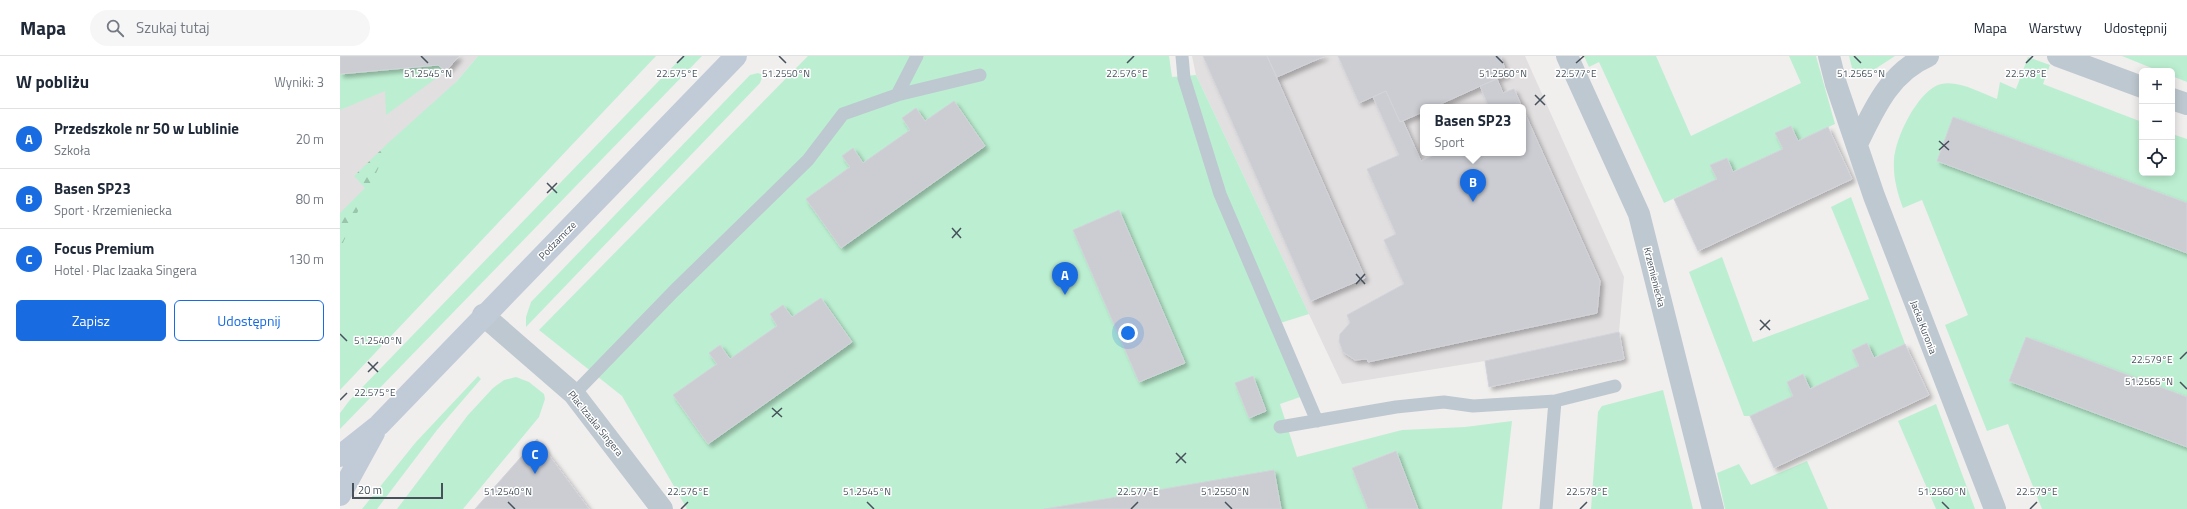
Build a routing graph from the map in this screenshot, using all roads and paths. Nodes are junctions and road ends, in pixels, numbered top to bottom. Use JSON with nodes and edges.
{"nodes":[{"id":1,"x":736,"y":56,"type":"edge"},
{"id":2,"x":917,"y":56,"type":"edge"},
{"id":3,"x":1182,"y":56,"type":"edge"},
{"id":4,"x":1567,"y":56,"type":"edge"},
{"id":5,"x":1830,"y":56,"type":"edge"},
{"id":6,"x":1928,"y":56,"type":"edge"},
{"id":7,"x":2058,"y":56,"type":"edge"},
{"id":8,"x":980,"y":75,"type":"dead end"},
{"id":9,"x":2139,"y":86,"type":"edge"},
{"id":10,"x":896,"y":94,"type":"junction"},
{"id":11,"x":2175,"y":100,"type":"edge"},
{"id":12,"x":2187,"y":104,"type":"edge"},
{"id":13,"x":1857,"y":144,"type":"junction"},
{"id":14,"x":483,"y":315,"type":"junction"},
{"id":15,"x":1615,"y":386,"type":"dead end"},
{"id":16,"x":574,"y":394,"type":"junction"},
{"id":17,"x":1555,"y":401,"type":"junction"},
{"id":18,"x":1317,"y":421,"type":"junction"},
{"id":19,"x":379,"y":425,"type":"junction"},
{"id":20,"x":1280,"y":427,"type":"dead end"},
{"id":21,"x":340,"y":456,"type":"edge"},
{"id":22,"x":340,"y":495,"type":"edge"},
{"id":23,"x":662,"y":509,"type":"edge"},
{"id":24,"x":1546,"y":509,"type":"edge"},
{"id":25,"x":1713,"y":509,"type":"edge"},
{"id":26,"x":1995,"y":509,"type":"edge"}],
"edges":[{"from":1,"to":14,"type":"main road","name":"Podzamcze"},
{"from":2,"to":10,"type":"lane"},
{"from":3,"to":18,"type":"lane"},
{"from":4,"to":25,"type":"street","name":"Krzemieniecka"},
{"from":5,"to":13,"type":"street","name":"Jacka Kuronia"},
{"from":6,"to":13,"type":"street"},
{"from":7,"to":9,"type":"street"},
{"from":8,"to":10,"type":"lane"},
{"from":10,"to":16,"type":"lane"},
{"from":11,"to":12,"type":"street"},
{"from":13,"to":26,"type":"street","name":"Jacka Kuronia"},
{"from":14,"to":16,"type":"street","name":"Plac Izaaka Singera"},
{"from":14,"to":19,"type":"main road","name":"Podzamcze"},
{"from":15,"to":17,"type":"lane"},
{"from":16,"to":23,"type":"street","name":"Plac Izaaka Singera"},
{"from":17,"to":18,"type":"lane"},
{"from":17,"to":24,"type":"lane"},
{"from":18,"to":20,"type":"lane"},
{"from":19,"to":21,"type":"main road","name":"Podzamcze"},
{"from":19,"to":22,"type":"main road","name":"Podzamcze"}]}
